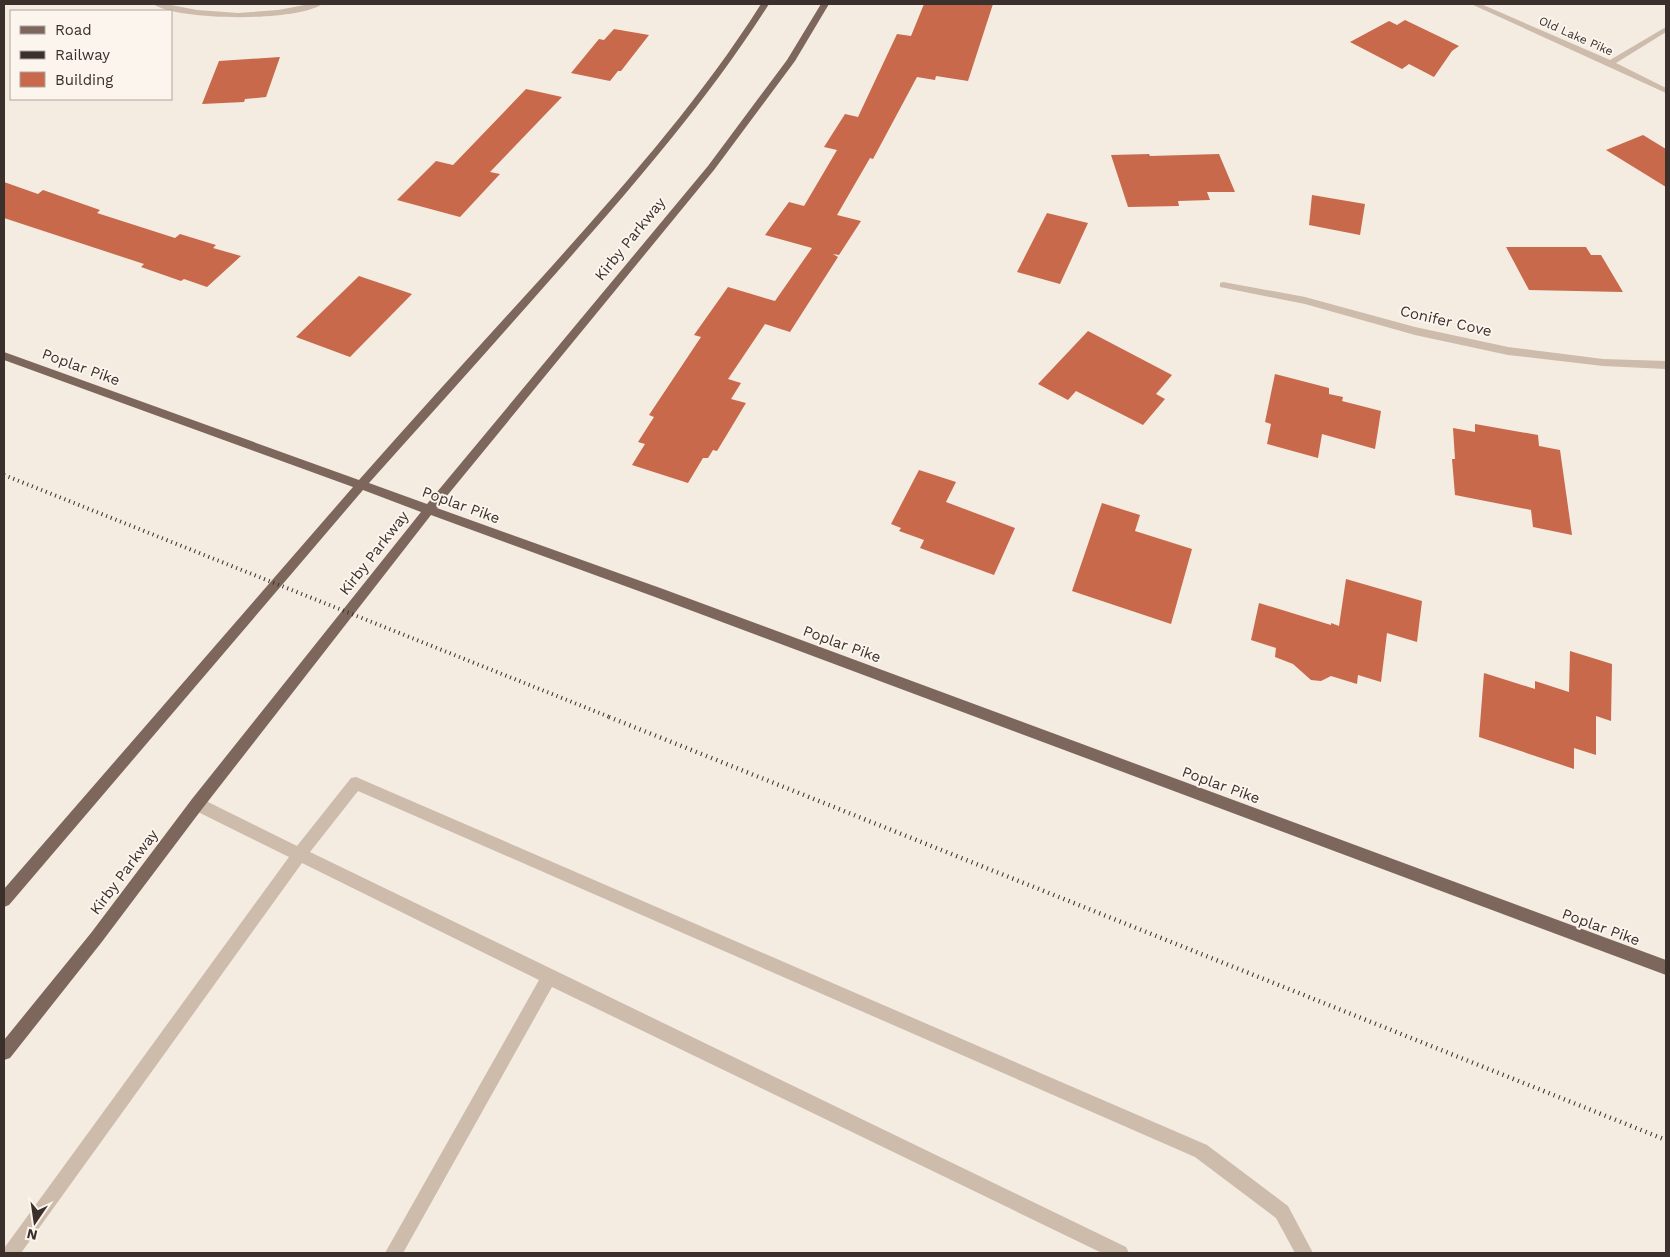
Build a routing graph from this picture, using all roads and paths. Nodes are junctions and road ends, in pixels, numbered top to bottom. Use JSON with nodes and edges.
{"nodes":[{"id":1,"x":157,"y":4,"type":"edge"},
{"id":2,"x":318,"y":4,"type":"edge"},
{"id":3,"x":766,"y":4,"type":"edge"},
{"id":4,"x":825,"y":4,"type":"edge"},
{"id":5,"x":1475,"y":4,"type":"edge"},
{"id":6,"x":1666,"y":29,"type":"edge"},
{"id":7,"x":1610,"y":63,"type":"junction"},
{"id":8,"x":1666,"y":91,"type":"edge"},
{"id":9,"x":1223,"y":285,"type":"dead end"},
{"id":10,"x":4,"y":356,"type":"edge"},
{"id":11,"x":1666,"y":365,"type":"edge"},
{"id":12,"x":360,"y":486,"type":"junction"},
{"id":13,"x":429,"y":510,"type":"junction"},
{"id":14,"x":197,"y":804,"type":"junction"},
{"id":15,"x":300,"y":854,"type":"junction"},
{"id":16,"x":4,"y":900,"type":"edge"},
{"id":17,"x":1666,"y":968,"type":"edge"},
{"id":18,"x":550,"y":977,"type":"junction"},
{"id":19,"x":4,"y":1052,"type":"edge"},
{"id":20,"x":10,"y":1253,"type":"edge"},
{"id":21,"x":394,"y":1253,"type":"edge"},
{"id":22,"x":1120,"y":1253,"type":"edge"},
{"id":23,"x":1304,"y":1253,"type":"edge"}],
"edges":[{"from":1,"to":2,"type":"street"},
{"from":3,"to":12,"type":"main road"},
{"from":4,"to":13,"type":"main road","name":"Kirby Parkway"},
{"from":5,"to":7,"type":"street","name":"Old Lake Pike"},
{"from":6,"to":7,"type":"street"},
{"from":7,"to":8,"type":"street","name":"Old Lake Pike"},
{"from":9,"to":11,"type":"street","name":"Conifer Cove"},
{"from":10,"to":12,"type":"main road","name":"Poplar Pike"},
{"from":12,"to":13,"type":"main road","name":"Poplar Pike"},
{"from":12,"to":16,"type":"main road"},
{"from":13,"to":14,"type":"main road","name":"Kirby Parkway"},
{"from":13,"to":17,"type":"main road","name":"Poplar Pike"},
{"from":14,"to":15,"type":"street"},
{"from":14,"to":19,"type":"main road","name":"Kirby Parkway"},
{"from":15,"to":18,"type":"street"},
{"from":15,"to":20,"type":"street"},
{"from":15,"to":23,"type":"street"},
{"from":18,"to":21,"type":"street"},
{"from":18,"to":22,"type":"street"}]}
